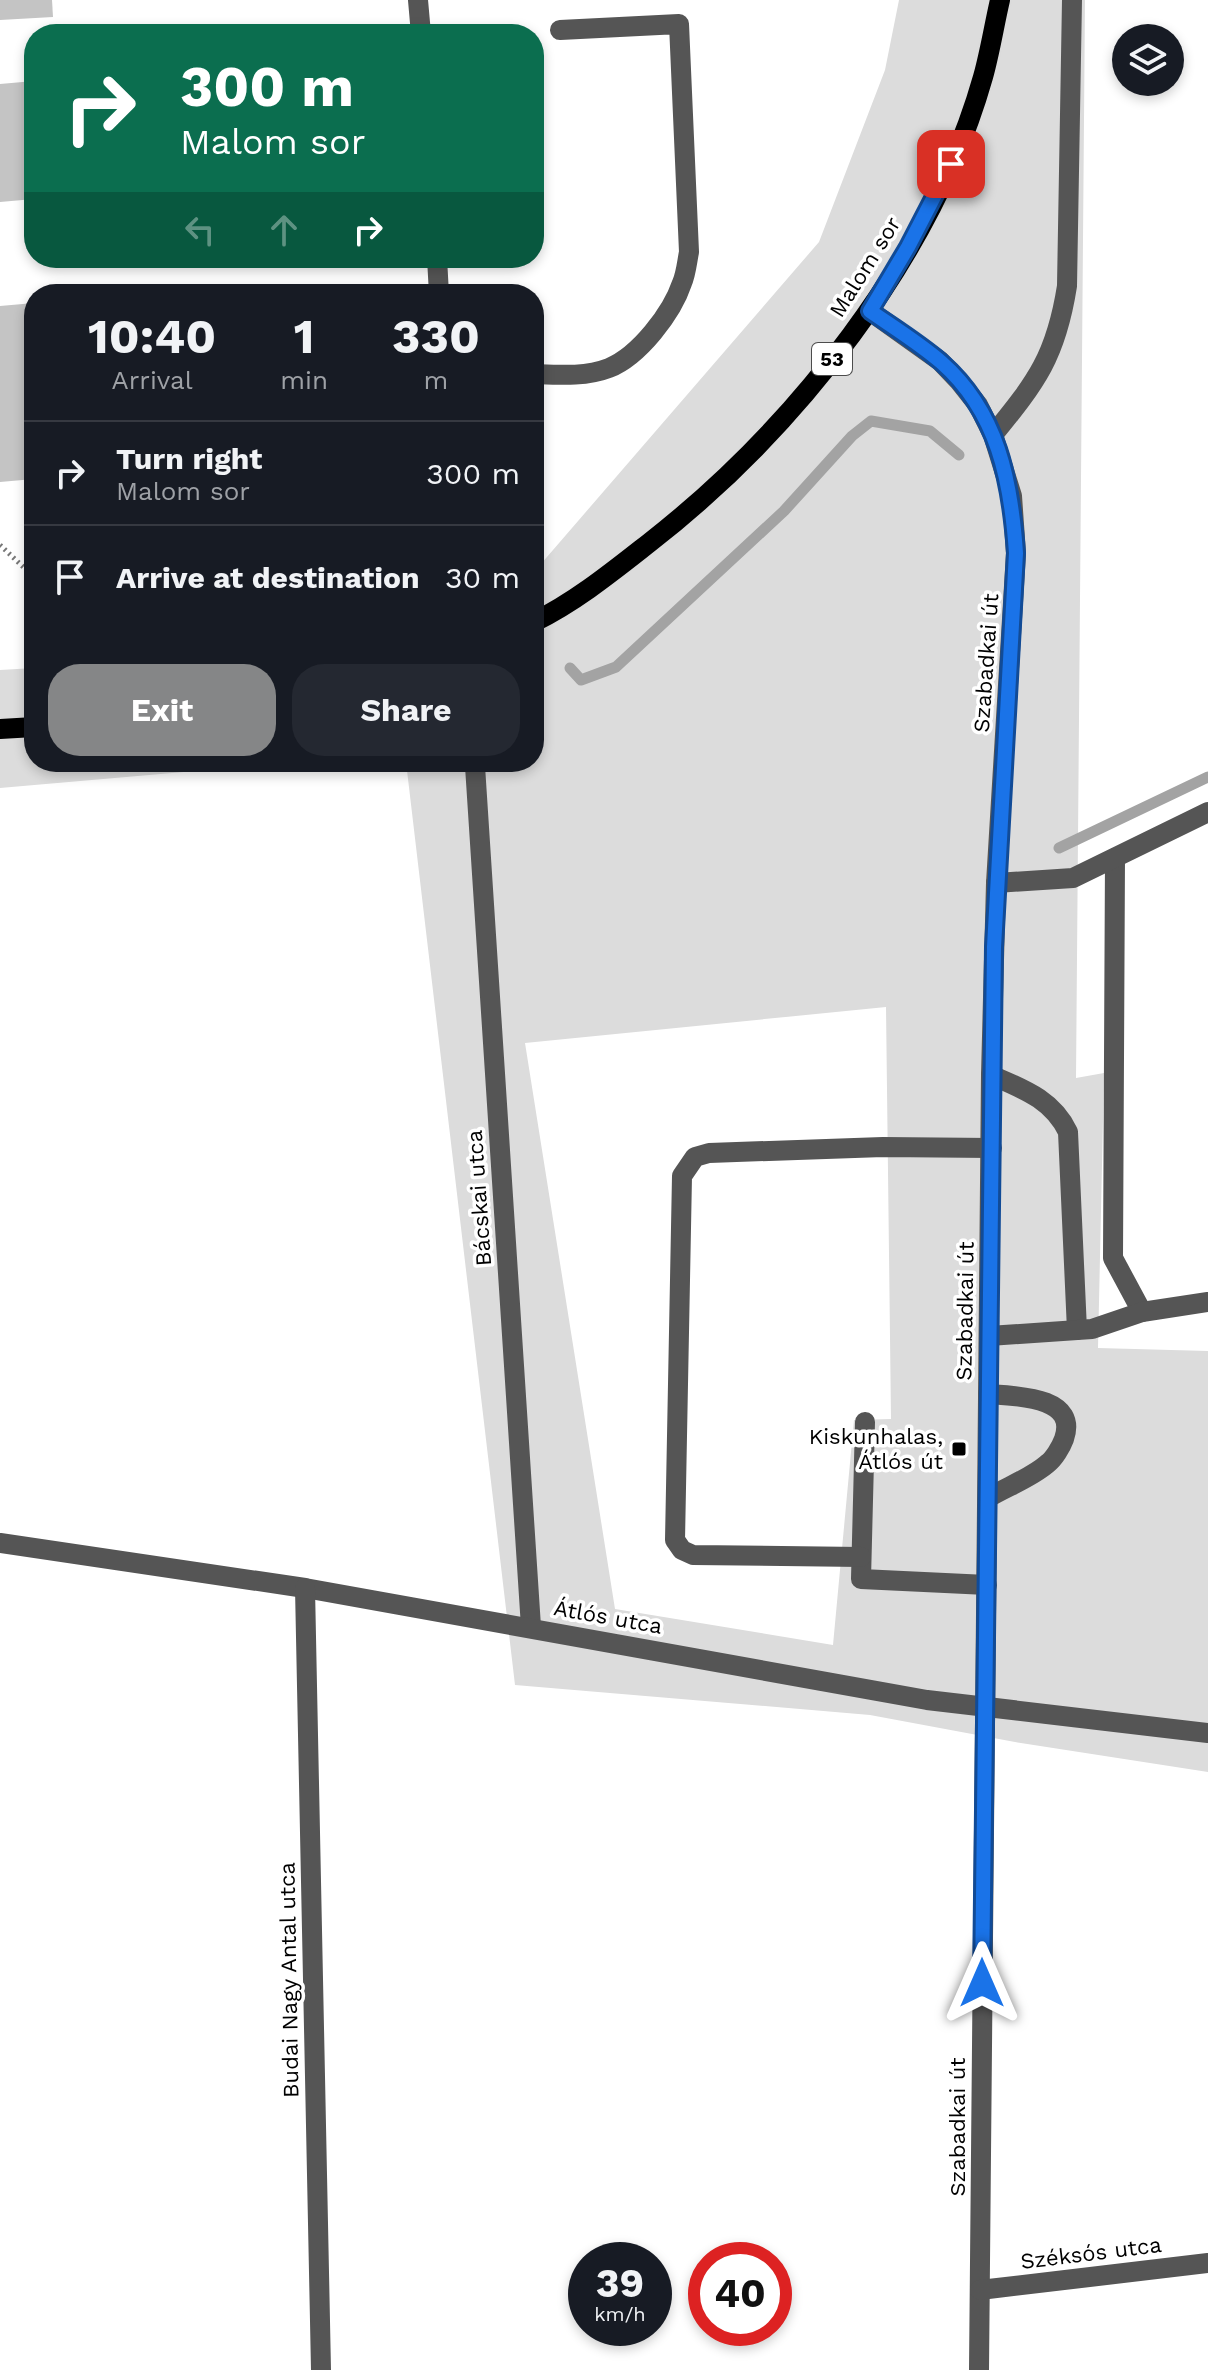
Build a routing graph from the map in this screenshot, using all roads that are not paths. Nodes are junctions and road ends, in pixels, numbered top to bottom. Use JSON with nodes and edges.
{"nodes":[{"id":1,"x":418,"y":0,"type":"edge"},
{"id":2,"x":1000,"y":0,"type":"edge"},
{"id":3,"x":1072,"y":0,"type":"edge"},
{"id":4,"x":420,"y":24,"type":"edge"},
{"id":5,"x":560,"y":30,"type":"dead end"},
{"id":6,"x":870,"y":311,"type":"junction"},
{"id":7,"x":544,"y":374,"type":"edge"},
{"id":8,"x":993,"y":435,"type":"junction"},
{"id":9,"x":544,"y":617,"type":"edge"},
{"id":10,"x":24,"y":728,"type":"edge"},
{"id":11,"x":0,"y":729,"type":"edge"},
{"id":12,"x":475,"y":772,"type":"edge"},
{"id":13,"x":1208,"y":812,"type":"edge"},
{"id":14,"x":1115,"y":858,"type":"junction"},
{"id":15,"x":996,"y":883,"type":"junction"},
{"id":16,"x":991,"y":1075,"type":"junction"},
{"id":17,"x":992,"y":1148,"type":"junction"},
{"id":18,"x":1208,"y":1302,"type":"edge"},
{"id":19,"x":1142,"y":1312,"type":"junction"},
{"id":20,"x":1077,"y":1330,"type":"junction"},
{"id":21,"x":989,"y":1336,"type":"junction"},
{"id":22,"x":988,"y":1394,"type":"junction"},
{"id":23,"x":865,"y":1422,"type":"dead end"},
{"id":24,"x":988,"y":1498,"type":"junction"},
{"id":25,"x":0,"y":1543,"type":"edge"},
{"id":26,"x":861,"y":1557,"type":"junction"},
{"id":27,"x":987,"y":1585,"type":"junction"},
{"id":28,"x":305,"y":1588,"type":"junction"},
{"id":29,"x":531,"y":1627,"type":"junction"},
{"id":30,"x":984,"y":1707,"type":"junction"},
{"id":31,"x":1208,"y":1733,"type":"edge"},
{"id":32,"x":1208,"y":2263,"type":"edge"},
{"id":33,"x":980,"y":2290,"type":"junction"},
{"id":34,"x":321,"y":2370,"type":"edge"},
{"id":35,"x":979,"y":2370,"type":"edge"}],
"edges":[{"from":1,"to":4,"type":"street"},
{"from":2,"to":6,"type":"main road","name":"Malom sor","number":"53"},
{"from":3,"to":8,"type":"street"},
{"from":5,"to":7,"type":"street"},
{"from":6,"to":8,"type":"street","name":"Szabadkai út"},
{"from":6,"to":9,"type":"main road","name":"Malom sor","number":"53"},
{"from":8,"to":15,"type":"street","name":"Szabadkai út"},
{"from":10,"to":11,"type":"main road"},
{"from":12,"to":29,"type":"street","name":"Bácskai utca"},
{"from":13,"to":14,"type":"street"},
{"from":14,"to":15,"type":"street"},
{"from":14,"to":19,"type":"street"},
{"from":15,"to":16,"type":"street","name":"Szabadkai út"},
{"from":16,"to":17,"type":"street","name":"Szabadkai út"},
{"from":16,"to":20,"type":"street"},
{"from":17,"to":21,"type":"street","name":"Szabadkai út"},
{"from":17,"to":26,"type":"street"},
{"from":18,"to":19,"type":"street"},
{"from":19,"to":20,"type":"street"},
{"from":20,"to":21,"type":"street"},
{"from":21,"to":22,"type":"street","name":"Szabadkai út"},
{"from":22,"to":24,"type":"street","name":"Szabadkai út"},
{"from":22,"to":24,"type":"street"},
{"from":23,"to":26,"type":"street"},
{"from":24,"to":27,"type":"street","name":"Szabadkai út"},
{"from":25,"to":28,"type":"street","name":"Átlós utca"},
{"from":26,"to":27,"type":"street"},
{"from":27,"to":30,"type":"street","name":"Szabadkai út"},
{"from":28,"to":29,"type":"street","name":"Átlós utca"},
{"from":28,"to":34,"type":"street","name":"Budai Nagy Antal utca"},
{"from":29,"to":30,"type":"street","name":"Átlós utca"},
{"from":30,"to":31,"type":"street","name":"Átlós utca"},
{"from":30,"to":33,"type":"street","name":"Szabadkai út"},
{"from":32,"to":33,"type":"street","name":"Széksós utca"},
{"from":33,"to":35,"type":"street","name":"Szabadkai út"}]}
